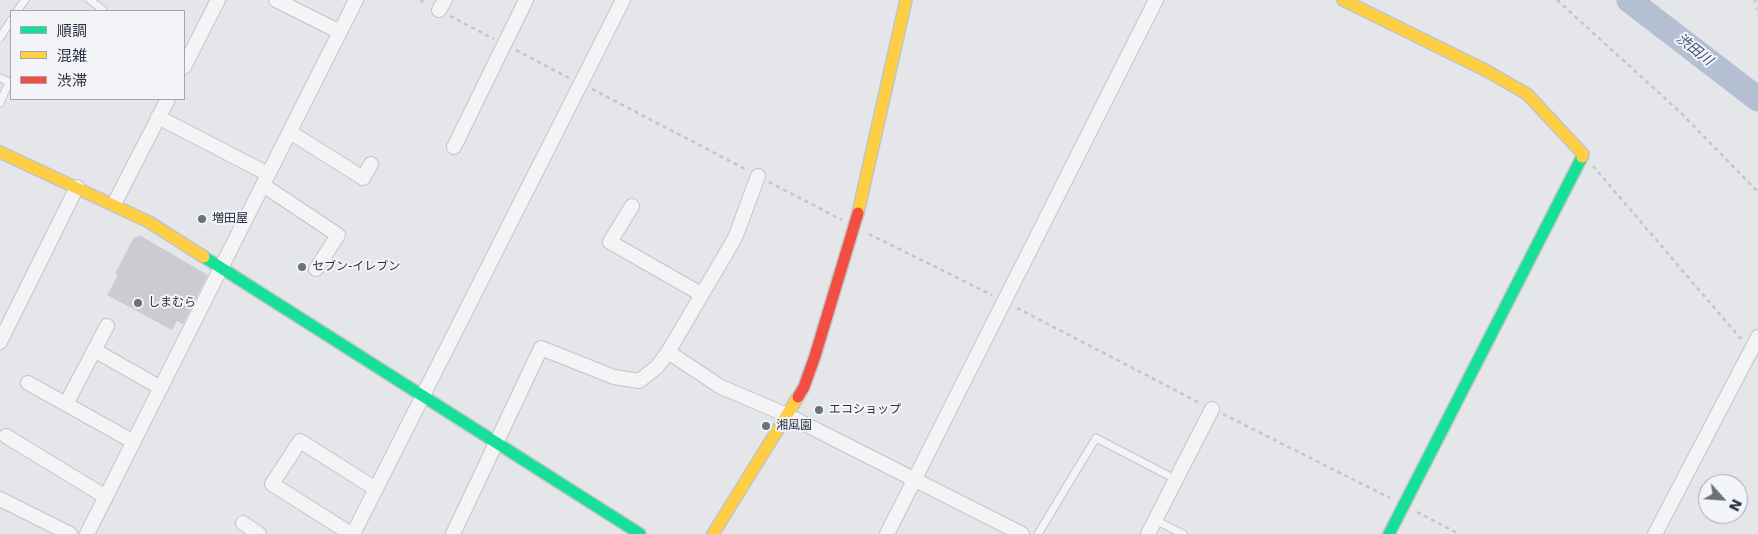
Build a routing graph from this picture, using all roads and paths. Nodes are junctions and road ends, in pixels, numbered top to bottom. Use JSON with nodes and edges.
{"nodes":[{"id":1,"x":90,"y":0,"type":"edge"},
{"id":2,"x":218,"y":0,"type":"edge"},
{"id":3,"x":276,"y":0,"type":"edge"},
{"id":4,"x":356,"y":0,"type":"edge"},
{"id":5,"x":420,"y":0,"type":"edge"},
{"id":6,"x":526,"y":0,"type":"edge"},
{"id":7,"x":623,"y":0,"type":"edge"},
{"id":8,"x":906,"y":0,"type":"edge"},
{"id":9,"x":1156,"y":0,"type":"edge"},
{"id":10,"x":1343,"y":0,"type":"edge"},
{"id":11,"x":1557,"y":0,"type":"edge"},
{"id":12,"x":442,"y":5,"type":"edge"},
{"id":13,"x":103,"y":10,"type":"edge"},
{"id":14,"x":10,"y":22,"type":"edge"},
{"id":15,"x":340,"y":32,"type":"junction"},
{"id":16,"x":0,"y":38,"type":"edge"},
{"id":17,"x":504,"y":44,"type":"junction"},
{"id":18,"x":185,"y":65,"type":"edge"},
{"id":19,"x":0,"y":78,"type":"edge"},
{"id":20,"x":580,"y":83,"type":"junction"},
{"id":21,"x":167,"y":100,"type":"edge"},
{"id":22,"x":0,"y":104,"type":"edge"},
{"id":23,"x":158,"y":117,"type":"junction"},
{"id":24,"x":290,"y":132,"type":"junction"},
{"id":25,"x":454,"y":147,"type":"dead end"},
{"id":26,"x":0,"y":152,"type":"edge"},
{"id":27,"x":1583,"y":154,"type":"junction"},
{"id":28,"x":371,"y":164,"type":"dead end"},
{"id":29,"x":758,"y":176,"type":"junction"},
{"id":30,"x":266,"y":179,"type":"junction"},
{"id":31,"x":77,"y":187,"type":"junction"},
{"id":32,"x":1758,"y":192,"type":"edge"},
{"id":33,"x":114,"y":204,"type":"junction"},
{"id":34,"x":632,"y":206,"type":"dead end"},
{"id":35,"x":855,"y":227,"type":"junction"},
{"id":36,"x":223,"y":268,"type":"junction"},
{"id":37,"x":316,"y":269,"type":"dead end"},
{"id":38,"x":702,"y":294,"type":"junction"},
{"id":39,"x":1004,"y":301,"type":"junction"},
{"id":40,"x":107,"y":326,"type":"dead end"},
{"id":41,"x":2,"y":334,"type":"edge"},
{"id":42,"x":1758,"y":337,"type":"edge"},
{"id":43,"x":94,"y":350,"type":"junction"},
{"id":44,"x":1751,"y":350,"type":"junction"},
{"id":45,"x":668,"y":352,"type":"junction"},
{"id":46,"x":28,"y":383,"type":"dead end"},
{"id":47,"x":161,"y":388,"type":"junction"},
{"id":48,"x":422,"y":398,"type":"junction"},
{"id":49,"x":66,"y":404,"type":"junction"},
{"id":50,"x":1212,"y":409,"type":"junction"},
{"id":51,"x":787,"y":415,"type":"junction"},
{"id":52,"x":6,"y":436,"type":"dead end"},
{"id":53,"x":134,"y":442,"type":"junction"},
{"id":54,"x":496,"y":444,"type":"junction"},
{"id":55,"x":915,"y":478,"type":"junction"},
{"id":56,"x":1175,"y":479,"type":"junction"},
{"id":57,"x":376,"y":489,"type":"junction"},
{"id":58,"x":106,"y":497,"type":"junction"},
{"id":59,"x":0,"y":499,"type":"edge"},
{"id":60,"x":1404,"y":505,"type":"junction"},
{"id":61,"x":1155,"y":520,"type":"junction"},
{"id":62,"x":243,"y":523,"type":"dead end"},
{"id":63,"x":70,"y":534,"type":"edge"},
{"id":64,"x":87,"y":534,"type":"edge"},
{"id":65,"x":259,"y":534,"type":"edge"},
{"id":66,"x":352,"y":534,"type":"edge"},
{"id":67,"x":452,"y":534,"type":"edge"},
{"id":68,"x":640,"y":534,"type":"edge"},
{"id":69,"x":713,"y":534,"type":"edge"},
{"id":70,"x":887,"y":534,"type":"edge"},
{"id":71,"x":1022,"y":534,"type":"edge"},
{"id":72,"x":1038,"y":534,"type":"edge"},
{"id":73,"x":1148,"y":534,"type":"edge"},
{"id":74,"x":1183,"y":534,"type":"edge"},
{"id":75,"x":1389,"y":534,"type":"edge"},
{"id":76,"x":1459,"y":534,"type":"edge"},
{"id":77,"x":1655,"y":534,"type":"edge"}],
"edges":[{"from":1,"to":13,"type":"lane"},
{"from":2,"to":18,"type":"street"},
{"from":3,"to":15,"type":"street"},
{"from":4,"to":15,"type":"street"},
{"from":5,"to":12,"type":"path"},
{"from":6,"to":17,"type":"street"},
{"from":7,"to":20,"type":"street"},
{"from":8,"to":35,"type":"street"},
{"from":9,"to":39,"type":"street"},
{"from":10,"to":27,"type":"street"},
{"from":11,"to":32,"type":"path"},
{"from":12,"to":17,"type":"path"},
{"from":14,"to":16,"type":"lane"},
{"from":15,"to":24,"type":"street"},
{"from":17,"to":20,"type":"path"},
{"from":17,"to":25,"type":"street"},
{"from":19,"to":22,"type":"lane"},
{"from":20,"to":29,"type":"path"},
{"from":20,"to":48,"type":"street"},
{"from":21,"to":23,"type":"street"},
{"from":23,"to":30,"type":"street"},
{"from":23,"to":33,"type":"street"},
{"from":24,"to":28,"type":"street"},
{"from":24,"to":30,"type":"street"},
{"from":26,"to":31,"type":"street"},
{"from":27,"to":44,"type":"path"},
{"from":27,"to":60,"type":"street"},
{"from":29,"to":35,"type":"path"},
{"from":29,"to":38,"type":"street"},
{"from":30,"to":36,"type":"street"},
{"from":30,"to":37,"type":"street"},
{"from":31,"to":33,"type":"street"},
{"from":31,"to":41,"type":"street"},
{"from":33,"to":36,"type":"street"},
{"from":34,"to":38,"type":"street"},
{"from":35,"to":39,"type":"path"},
{"from":35,"to":51,"type":"street"},
{"from":36,"to":47,"type":"street"},
{"from":36,"to":48,"type":"street"},
{"from":38,"to":45,"type":"street"},
{"from":39,"to":50,"type":"path"},
{"from":39,"to":55,"type":"street"},
{"from":40,"to":43,"type":"street"},
{"from":42,"to":44,"type":"street"},
{"from":43,"to":47,"type":"street"},
{"from":43,"to":49,"type":"street"},
{"from":44,"to":77,"type":"street"},
{"from":45,"to":51,"type":"street"},
{"from":45,"to":54,"type":"street"},
{"from":46,"to":49,"type":"street"},
{"from":47,"to":53,"type":"street"},
{"from":48,"to":54,"type":"street"},
{"from":48,"to":57,"type":"street"},
{"from":49,"to":53,"type":"street"},
{"from":50,"to":56,"type":"street"},
{"from":50,"to":60,"type":"path"},
{"from":51,"to":55,"type":"street"},
{"from":51,"to":69,"type":"street"},
{"from":52,"to":58,"type":"street"},
{"from":53,"to":58,"type":"street"},
{"from":54,"to":67,"type":"street"},
{"from":54,"to":68,"type":"street"},
{"from":55,"to":70,"type":"street"},
{"from":55,"to":71,"type":"street"},
{"from":56,"to":61,"type":"street"},
{"from":56,"to":72,"type":"lane"},
{"from":57,"to":66,"type":"street"},
{"from":57,"to":66,"type":"street"},
{"from":58,"to":64,"type":"street"},
{"from":59,"to":63,"type":"street"},
{"from":60,"to":75,"type":"street"},
{"from":60,"to":76,"type":"path"},
{"from":61,"to":73,"type":"street"},
{"from":61,"to":74,"type":"lane"},
{"from":62,"to":65,"type":"street"}]}
